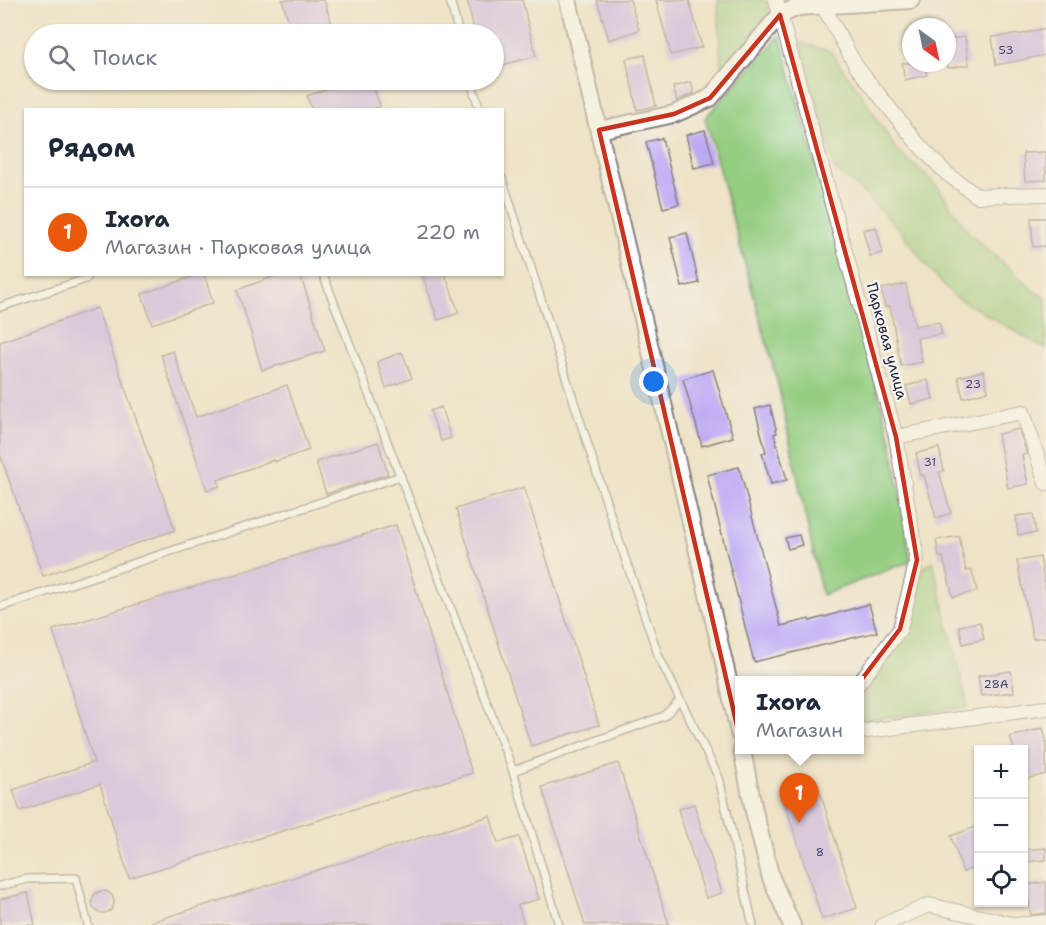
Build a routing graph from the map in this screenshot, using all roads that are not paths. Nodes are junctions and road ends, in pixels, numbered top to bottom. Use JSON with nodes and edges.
{"nodes":[{"id":1,"x":450,"y":0,"type":"edge"},
{"id":2,"x":568,"y":0,"type":"edge"},
{"id":3,"x":911,"y":0,"type":"edge"},
{"id":4,"x":828,"y":3,"type":"edge"},
{"id":5,"x":778,"y":8,"type":"edge"},
{"id":6,"x":456,"y":24,"type":"edge"},
{"id":7,"x":473,"y":90,"type":"edge"},
{"id":8,"x":479,"y":108,"type":"edge"},
{"id":9,"x":599,"y":130,"type":"junction"},
{"id":10,"x":504,"y":184,"type":"edge"},
{"id":11,"x":1046,"y":194,"type":"edge"},
{"id":12,"x":88,"y":276,"type":"edge"},
{"id":13,"x":324,"y":276,"type":"edge"},
{"id":14,"x":0,"y":307,"type":"edge"},
{"id":15,"x":896,"y":436,"type":"junction"},
{"id":16,"x":401,"y":476,"type":"junction"},
{"id":17,"x":1046,"y":483,"type":"edge"},
{"id":18,"x":0,"y":608,"type":"edge"},
{"id":19,"x":864,"y":677,"type":"edge"},
{"id":20,"x":680,"y":700,"type":"junction"},
{"id":21,"x":1046,"y":708,"type":"edge"},
{"id":22,"x":735,"y":714,"type":"edge"},
{"id":23,"x":864,"y":731,"type":"edge"},
{"id":24,"x":743,"y":754,"type":"edge"},
{"id":25,"x":513,"y":771,"type":"junction"},
{"id":26,"x":0,"y":886,"type":"edge"},
{"id":27,"x":1046,"y":922,"type":"edge"},
{"id":28,"x":88,"y":925,"type":"edge"},
{"id":29,"x":559,"y":925,"type":"edge"},
{"id":30,"x":753,"y":925,"type":"edge"},
{"id":31,"x":792,"y":925,"type":"edge"},
{"id":32,"x":884,"y":925,"type":"edge"}],
"edges":[{"from":1,"to":6,"type":"lane"},
{"from":2,"to":9,"type":"street"},
{"from":3,"to":4,"type":"street"},
{"from":4,"to":5,"type":"street"},
{"from":4,"to":11,"type":"street"},
{"from":5,"to":9,"type":"street"},
{"from":5,"to":15,"type":"street","name":"Парковая улица"},
{"from":7,"to":8,"type":"lane"},
{"from":9,"to":22,"type":"street"},
{"from":10,"to":20,"type":"lane"},
{"from":12,"to":14,"type":"lane"},
{"from":13,"to":16,"type":"lane"},
{"from":15,"to":17,"type":"street"},
{"from":15,"to":19,"type":"street","name":"Парковая улица"},
{"from":16,"to":18,"type":"lane"},
{"from":16,"to":25,"type":"lane"},
{"from":20,"to":25,"type":"lane"},
{"from":20,"to":30,"type":"lane"},
{"from":21,"to":23,"type":"street"},
{"from":24,"to":31,"type":"street"},
{"from":25,"to":29,"type":"lane"},
{"from":26,"to":28,"type":"lane"},
{"from":27,"to":32,"type":"street"}]}
